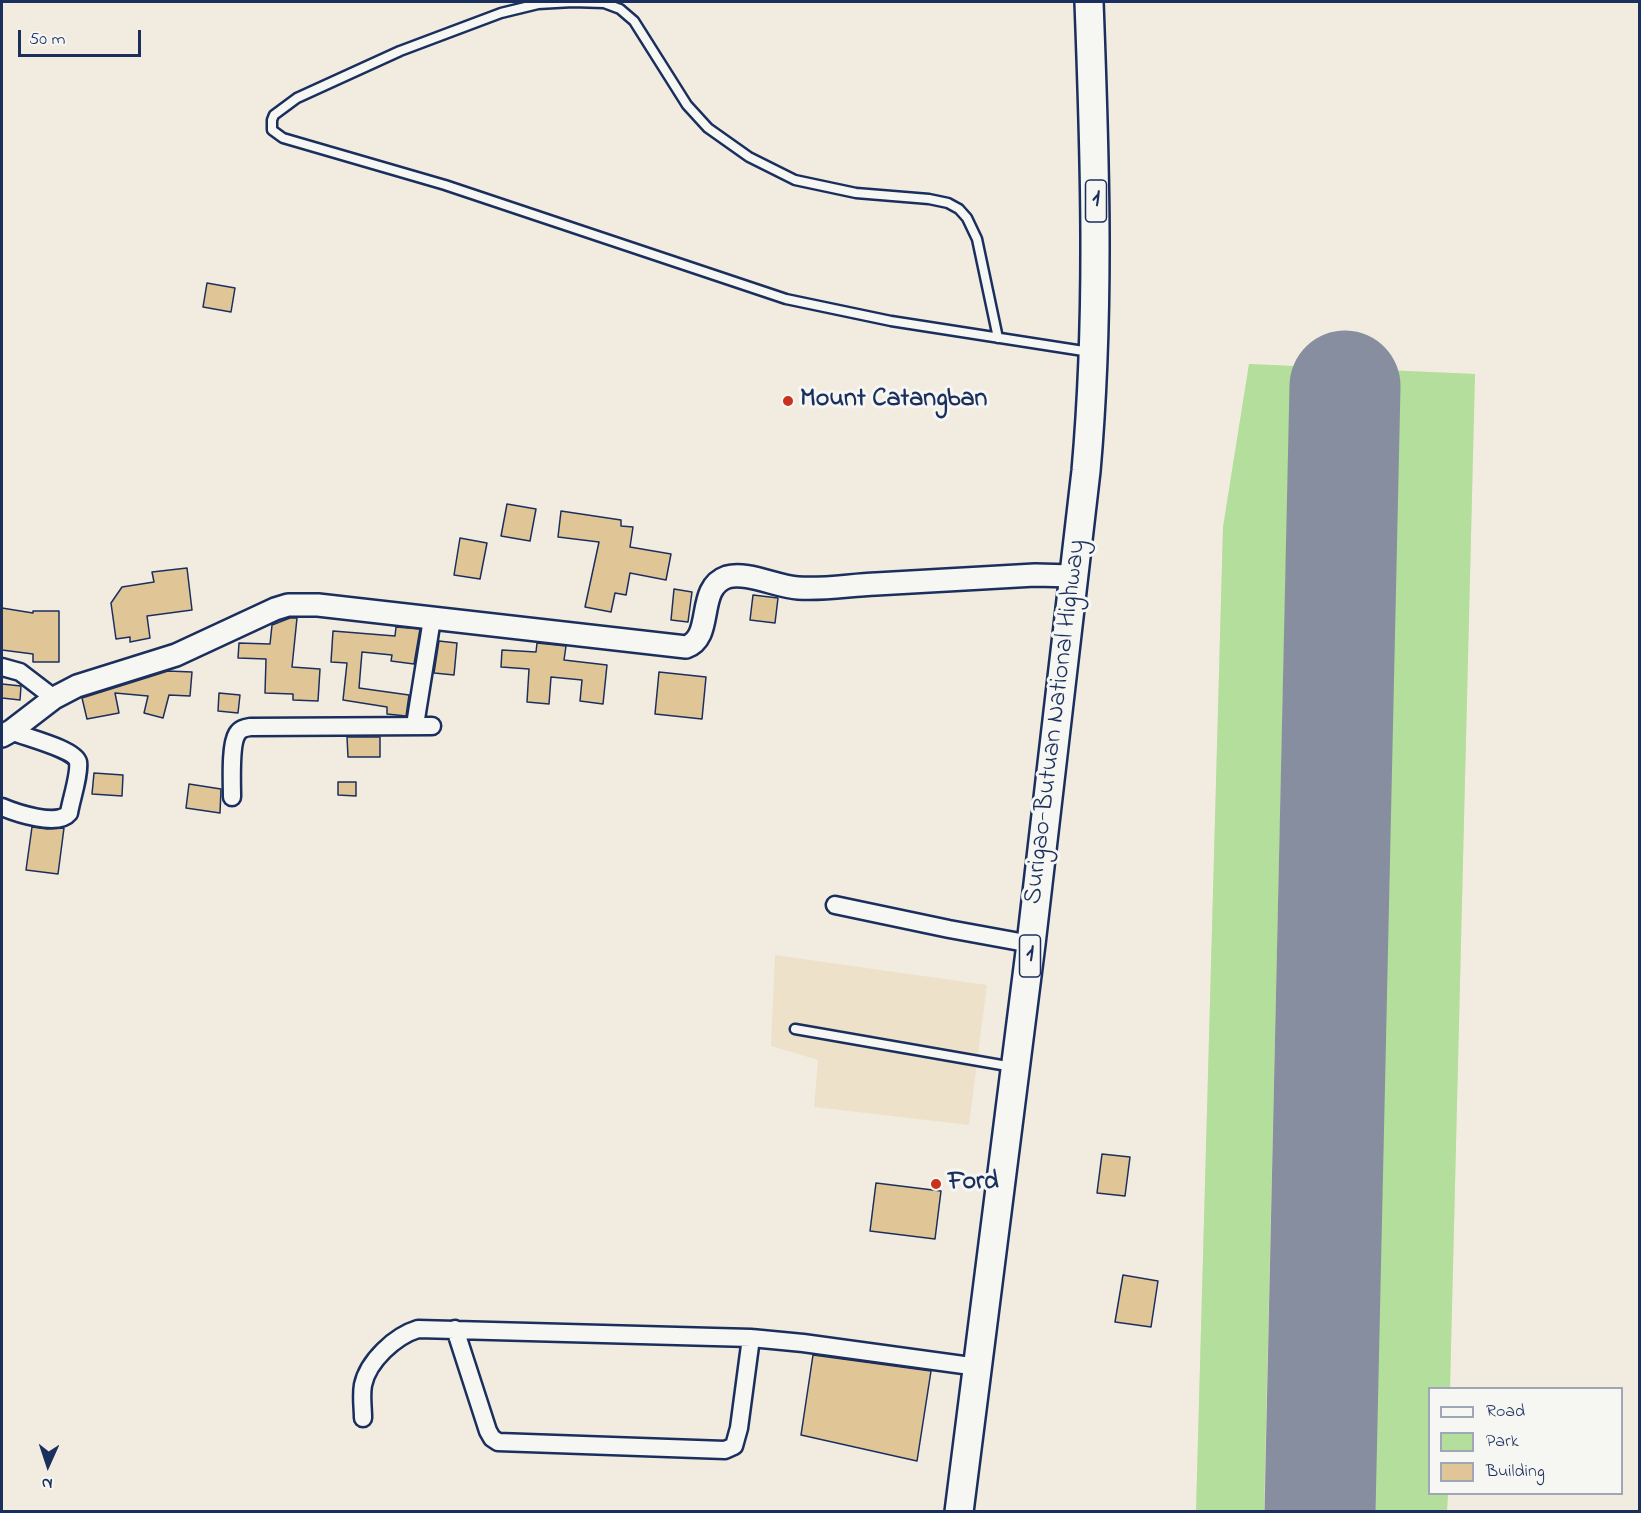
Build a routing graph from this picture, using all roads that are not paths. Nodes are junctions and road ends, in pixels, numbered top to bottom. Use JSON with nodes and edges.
{"nodes":[{"id":1,"x":1089,"y":2,"type":"edge"},
{"id":2,"x":998,"y":338,"type":"junction"},
{"id":3,"x":1094,"y":353,"type":"junction"},
{"id":4,"x":1074,"y":576,"type":"junction"},
{"id":5,"x":432,"y":619,"type":"junction"},
{"id":6,"x":2,"y":667,"type":"edge"},
{"id":7,"x":54,"y":698,"type":"junction"},
{"id":8,"x":415,"y":725,"type":"junction"},
{"id":9,"x":432,"y":726,"type":"dead end"},
{"id":10,"x":6,"y":734,"type":"edge"},
{"id":11,"x":232,"y":797,"type":"dead end"},
{"id":12,"x":2,"y":807,"type":"edge"},
{"id":13,"x":835,"y":905,"type":"dead end"},
{"id":14,"x":1031,"y":944,"type":"junction"},
{"id":15,"x":795,"y":1029,"type":"dead end"},
{"id":16,"x":1016,"y":1068,"type":"junction"},
{"id":17,"x":455,"y":1329,"type":"junction"},
{"id":18,"x":751,"y":1338,"type":"junction"},
{"id":19,"x":978,"y":1367,"type":"junction"},
{"id":20,"x":363,"y":1418,"type":"dead end"},
{"id":21,"x":959,"y":1512,"type":"edge"}],
"edges":[{"from":1,"to":3,"type":"highway","name":"Surigao-Butuan National Highway","number":"1"},
{"from":2,"to":2,"type":"lane"},
{"from":2,"to":3,"type":"lane"},
{"from":3,"to":4,"type":"highway","name":"Surigao-Butuan National Highway","number":"1"},
{"from":4,"to":5,"type":"street"},
{"from":4,"to":14,"type":"highway","name":"Surigao-Butuan National Highway","number":"1"},
{"from":5,"to":7,"type":"street"},
{"from":5,"to":8,"type":"street"},
{"from":6,"to":7,"type":"street"},
{"from":7,"to":10,"type":"street"},
{"from":8,"to":9,"type":"street"},
{"from":8,"to":11,"type":"street"},
{"from":10,"to":12,"type":"street"},
{"from":13,"to":14,"type":"street"},
{"from":14,"to":16,"type":"highway","name":"Surigao-Butuan National Highway","number":"1"},
{"from":15,"to":16,"type":"lane"},
{"from":16,"to":19,"type":"highway","name":"Surigao-Butuan National Highway","number":"1"},
{"from":17,"to":18,"type":"street"},
{"from":17,"to":18,"type":"street"},
{"from":17,"to":20,"type":"street"},
{"from":18,"to":19,"type":"street"},
{"from":19,"to":21,"type":"highway","name":"Surigao-Butuan National Highway","number":"1"}]}
